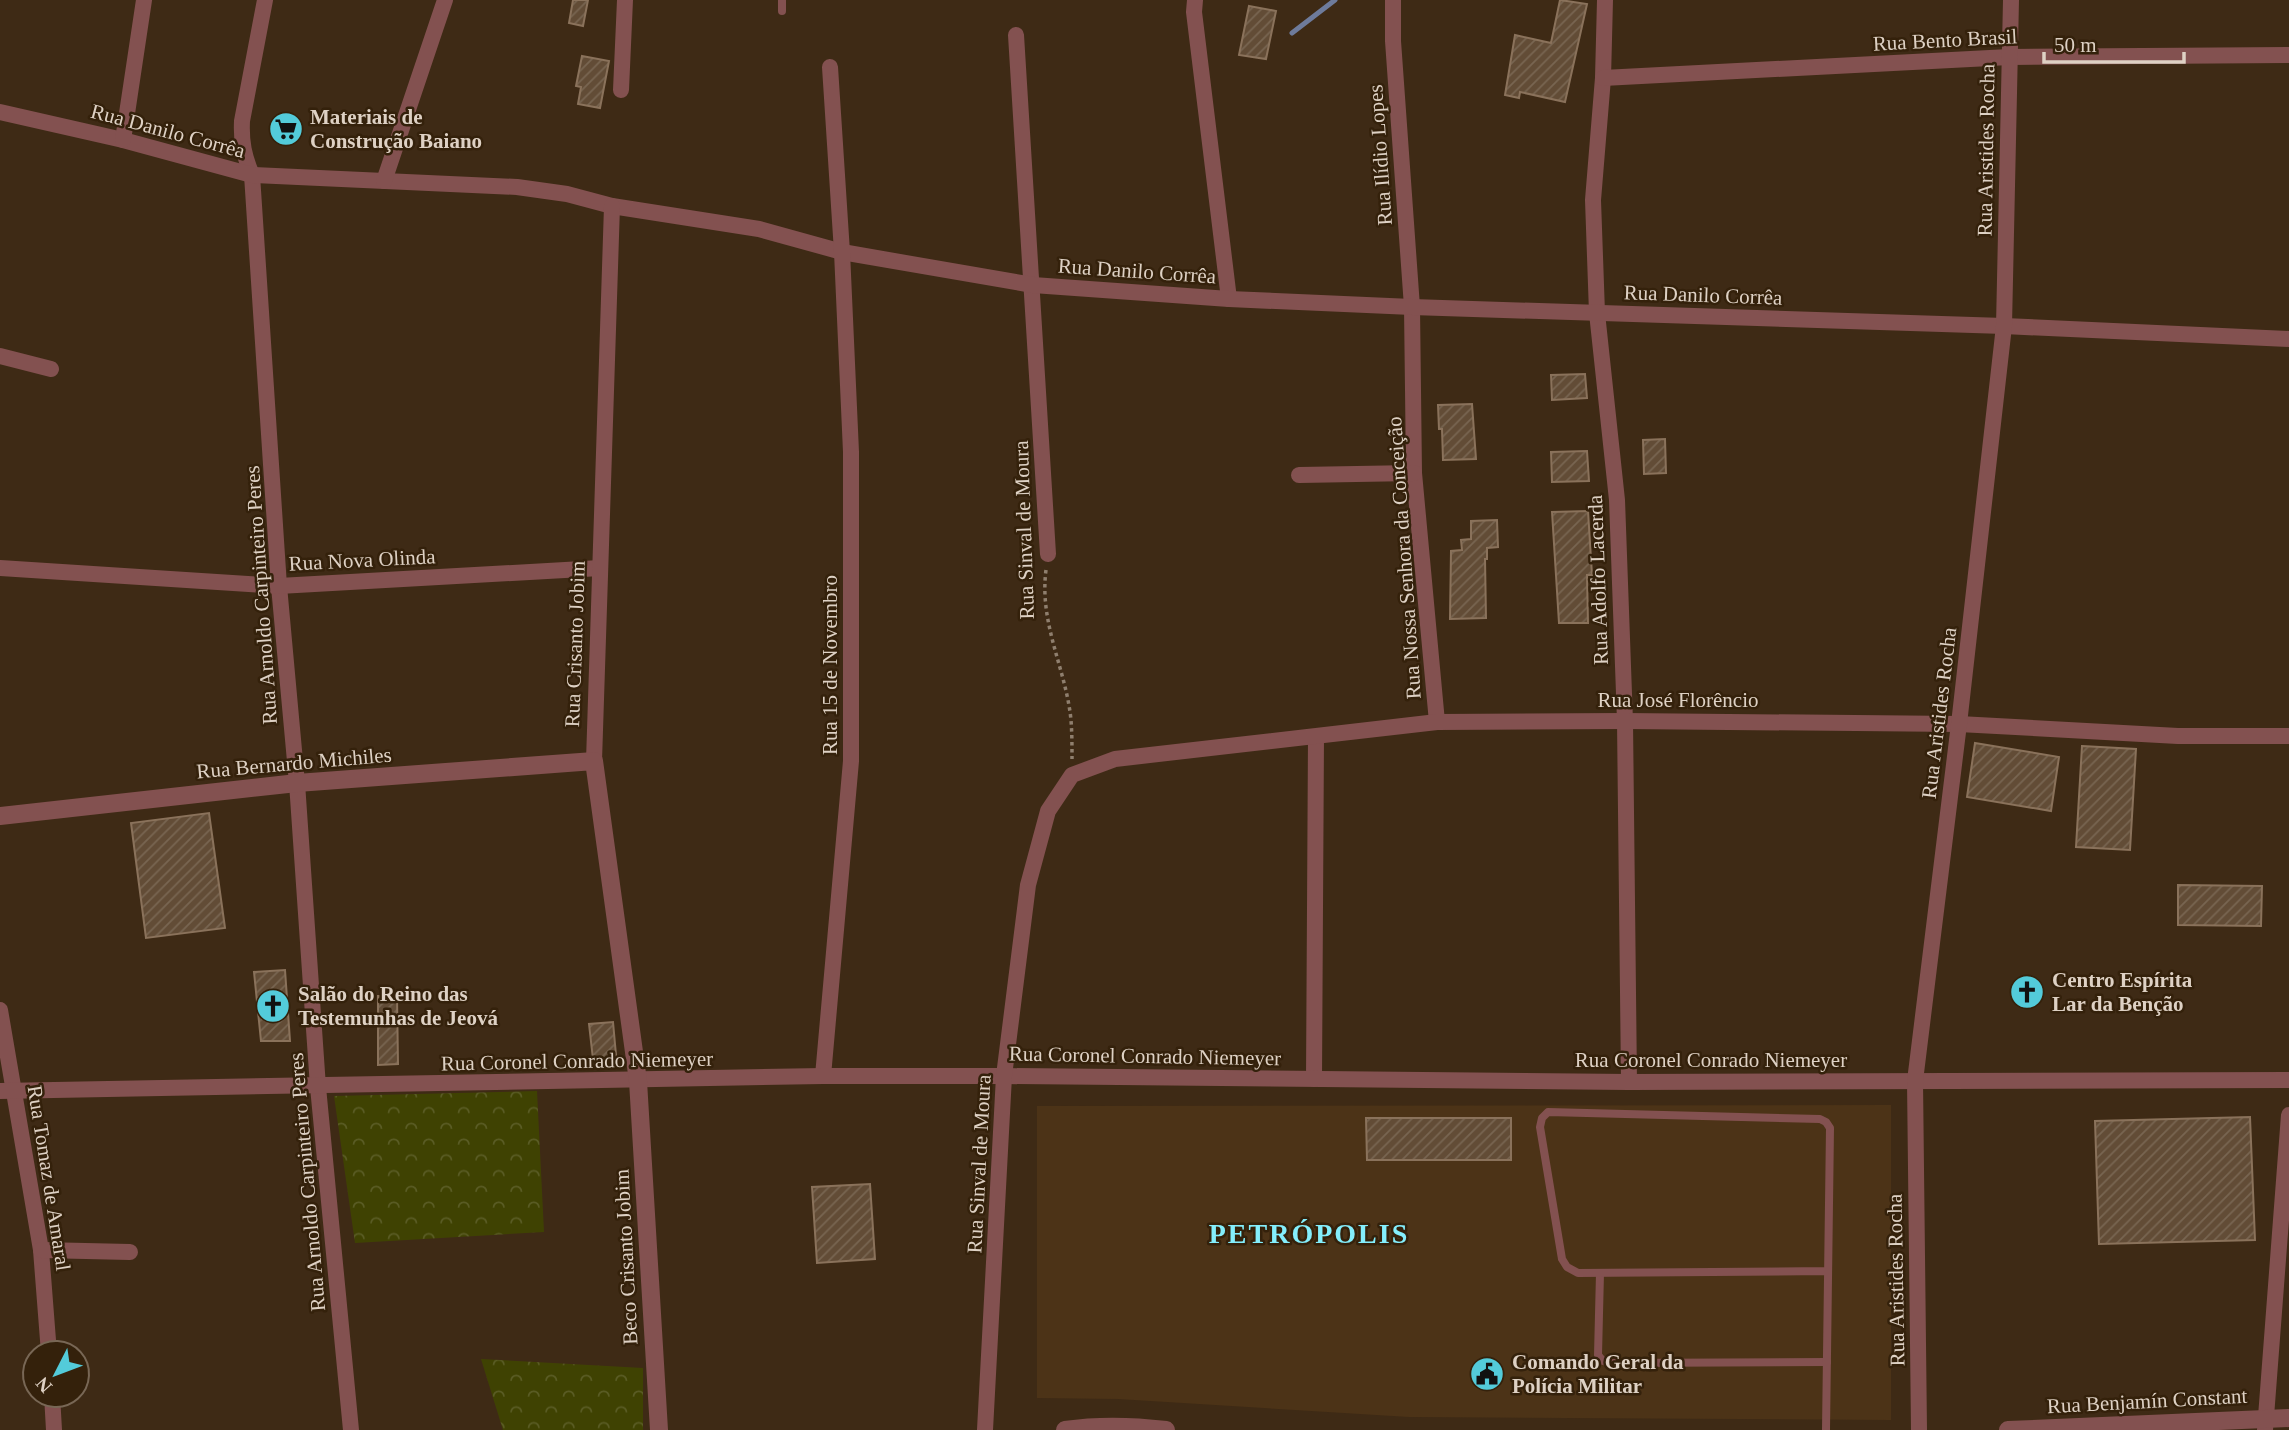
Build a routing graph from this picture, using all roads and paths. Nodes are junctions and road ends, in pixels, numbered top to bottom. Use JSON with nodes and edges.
{"nodes":[{"id":1,"x":145,"y":0,"type":"edge"},
{"id":2,"x":265,"y":0,"type":"edge"},
{"id":3,"x":445,"y":0,"type":"edge"},
{"id":4,"x":625,"y":0,"type":"edge"},
{"id":5,"x":782,"y":0,"type":"edge"},
{"id":6,"x":1195,"y":0,"type":"edge"},
{"id":7,"x":1393,"y":0,"type":"edge"},
{"id":8,"x":1605,"y":0,"type":"edge"},
{"id":9,"x":2011,"y":0,"type":"edge"},
{"id":10,"x":782,"y":11,"type":"dead end"},
{"id":11,"x":1016,"y":34,"type":"dead end"},
{"id":12,"x":2289,"y":55,"type":"edge"},
{"id":13,"x":2009,"y":57,"type":"junction"},
{"id":14,"x":830,"y":67,"type":"dead end"},
{"id":15,"x":1603,"y":78,"type":"junction"},
{"id":16,"x":621,"y":90,"type":"dead end"},
{"id":17,"x":0,"y":112,"type":"edge"},
{"id":18,"x":123,"y":140,"type":"junction"},
{"id":19,"x":252,"y":175,"type":"junction"},
{"id":20,"x":384,"y":181,"type":"junction"},
{"id":21,"x":612,"y":206,"type":"junction"},
{"id":22,"x":842,"y":252,"type":"junction"},
{"id":23,"x":1033,"y":285,"type":"junction"},
{"id":24,"x":1229,"y":299,"type":"junction"},
{"id":25,"x":1412,"y":307,"type":"junction"},
{"id":26,"x":1597,"y":313,"type":"junction"},
{"id":27,"x":2004,"y":326,"type":"junction"},
{"id":28,"x":2289,"y":339,"type":"edge"},
{"id":29,"x":0,"y":356,"type":"edge"},
{"id":30,"x":51,"y":369,"type":"dead end"},
{"id":31,"x":1414,"y":473,"type":"junction"},
{"id":32,"x":1299,"y":475,"type":"dead end"},
{"id":33,"x":1048,"y":554,"type":"joint"},
{"id":34,"x":0,"y":568,"type":"edge"},
{"id":35,"x":600,"y":568,"type":"junction"},
{"id":36,"x":279,"y":586,"type":"junction"},
{"id":37,"x":1625,"y":721,"type":"junction"},
{"id":38,"x":1437,"y":722,"type":"junction"},
{"id":39,"x":1959,"y":724,"type":"junction"},
{"id":40,"x":2289,"y":736,"type":"edge"},
{"id":41,"x":1316,"y":737,"type":"junction"},
{"id":42,"x":594,"y":761,"type":"junction"},
{"id":43,"x":1072,"y":775,"type":"junction"},
{"id":44,"x":297,"y":783,"type":"junction"},
{"id":45,"x":0,"y":816,"type":"edge"},
{"id":46,"x":0,"y":1010,"type":"edge"},
{"id":47,"x":823,"y":1076,"type":"junction"},
{"id":48,"x":1004,"y":1076,"type":"junction"},
{"id":49,"x":1314,"y":1079,"type":"junction"},
{"id":50,"x":2289,"y":1080,"type":"edge"},
{"id":51,"x":638,"y":1081,"type":"junction"},
{"id":52,"x":1915,"y":1081,"type":"junction"},
{"id":53,"x":1629,"y":1082,"type":"junction"},
{"id":54,"x":318,"y":1087,"type":"junction"},
{"id":55,"x":8,"y":1091,"type":"edge"},
{"id":56,"x":2289,"y":1115,"type":"edge"},
{"id":57,"x":41,"y":1250,"type":"junction"},
{"id":58,"x":130,"y":1252,"type":"dead end"},
{"id":59,"x":1828,"y":1271,"type":"junction"},
{"id":60,"x":1600,"y":1273,"type":"junction"},
{"id":61,"x":48,"y":1339,"type":"edge"},
{"id":62,"x":1827,"y":1363,"type":"junction"},
{"id":63,"x":53,"y":1409,"type":"edge"},
{"id":64,"x":2289,"y":1418,"type":"edge"},
{"id":65,"x":2265,"y":1424,"type":"edge"},
{"id":66,"x":54,"y":1430,"type":"edge"},
{"id":67,"x":351,"y":1430,"type":"edge"},
{"id":68,"x":660,"y":1430,"type":"edge"},
{"id":69,"x":985,"y":1430,"type":"edge"},
{"id":70,"x":1065,"y":1430,"type":"edge"},
{"id":71,"x":1166,"y":1430,"type":"edge"},
{"id":72,"x":1826,"y":1430,"type":"edge"},
{"id":73,"x":1919,"y":1430,"type":"edge"},
{"id":74,"x":2008,"y":1430,"type":"edge"}],
"edges":[{"from":1,"to":18,"type":"street"},
{"from":2,"to":19,"type":"street","name":"Rua Arnoldo Carpinteiro Peres"},
{"from":3,"to":20,"type":"street"},
{"from":4,"to":16,"type":"street"},
{"from":5,"to":10,"type":"lane"},
{"from":6,"to":24,"type":"street"},
{"from":7,"to":25,"type":"street","name":"Rua Ilídio Lopes"},
{"from":8,"to":15,"type":"street","name":"Rua Adolfo Lacerda"},
{"from":9,"to":13,"type":"street","name":"Rua Aristides Rocha"},
{"from":11,"to":23,"type":"street","name":"Rua Sinval de Moura"},
{"from":12,"to":13,"type":"street","name":"Rua Bento Brasil"},
{"from":13,"to":15,"type":"street","name":"Rua Bento Brasil"},
{"from":13,"to":27,"type":"street","name":"Rua Aristides Rocha"},
{"from":14,"to":22,"type":"street","name":"Rua 15 de Novembro"},
{"from":15,"to":26,"type":"street","name":"Rua Adolfo Lacerda"},
{"from":17,"to":18,"type":"street","name":"Rua Danilo Corrêa"},
{"from":18,"to":19,"type":"street","name":"Rua Danilo Corrêa"},
{"from":19,"to":20,"type":"street","name":"Rua Danilo Corrêa"},
{"from":19,"to":36,"type":"street","name":"Rua Arnoldo Carpinteiro Peres"},
{"from":20,"to":21,"type":"street","name":"Rua Danilo Corrêa"},
{"from":21,"to":22,"type":"street","name":"Rua Danilo Corrêa"},
{"from":21,"to":35,"type":"street","name":"Rua Crisanto Jobim"},
{"from":22,"to":23,"type":"street","name":"Rua Danilo Corrêa"},
{"from":22,"to":47,"type":"street","name":"Rua 15 de Novembro"},
{"from":23,"to":24,"type":"street","name":"Rua Danilo Corrêa"},
{"from":23,"to":33,"type":"street","name":"Rua Sinval de Moura"},
{"from":24,"to":25,"type":"street","name":"Rua Danilo Corrêa"},
{"from":25,"to":26,"type":"street","name":"Rua Danilo Corrêa"},
{"from":25,"to":31,"type":"street","name":"Rua Nossa Senhora da Conceição"},
{"from":26,"to":27,"type":"street","name":"Rua Danilo Corrêa"},
{"from":26,"to":37,"type":"street","name":"Rua Adolfo Lacerda"},
{"from":27,"to":28,"type":"street","name":"Rua Danilo Corrêa"},
{"from":27,"to":39,"type":"street","name":"Rua Aristides Rocha"},
{"from":29,"to":30,"type":"street"},
{"from":31,"to":32,"type":"street"},
{"from":31,"to":38,"type":"street","name":"Rua Nossa Senhora da Conceição"},
{"from":33,"to":43,"type":"path","name":"Rua Sinval de Moura"},
{"from":34,"to":36,"type":"street","name":"Rua Nova Olinda"},
{"from":35,"to":36,"type":"street","name":"Rua Nova Olinda"},
{"from":35,"to":42,"type":"street","name":"Rua Crisanto Jobim"},
{"from":36,"to":44,"type":"street","name":"Rua Arnoldo Carpinteiro Peres"},
{"from":37,"to":38,"type":"street","name":"Rua José Florêncio"},
{"from":37,"to":39,"type":"street","name":"Rua José Florêncio"},
{"from":37,"to":53,"type":"street","name":"Rua Adolfo Lacerda"},
{"from":38,"to":41,"type":"street","name":"Rua José Florêncio"},
{"from":39,"to":40,"type":"street","name":"Rua José Florêncio"},
{"from":39,"to":52,"type":"street","name":"Rua Aristides Rocha"},
{"from":41,"to":43,"type":"street","name":"Rua José Florêncio"},
{"from":41,"to":49,"type":"street"},
{"from":42,"to":44,"type":"street","name":"Rua Bernardo Michiles"},
{"from":42,"to":51,"type":"street","name":"Rua Crisanto Jobim"},
{"from":43,"to":48,"type":"street","name":"Rua Sinval de Moura"},
{"from":44,"to":45,"type":"street","name":"Rua Bernardo Michiles"},
{"from":44,"to":54,"type":"street","name":"Rua Arnoldo Carpinteiro Peres"},
{"from":46,"to":55,"type":"street","name":"Rua Tomaz de Amaral"},
{"from":47,"to":48,"type":"street","name":"Rua Coronel Conrado Niemeyer"},
{"from":47,"to":51,"type":"street","name":"Rua Coronel Conrado Niemeyer"},
{"from":48,"to":49,"type":"street","name":"Rua Coronel Conrado Niemeyer"},
{"from":48,"to":69,"type":"street","name":"Rua Sinval de Moura"},
{"from":49,"to":53,"type":"street","name":"Rua Coronel Conrado Niemeyer"},
{"from":50,"to":52,"type":"street","name":"Rua Coronel Conrado Niemeyer"},
{"from":51,"to":54,"type":"street","name":"Rua Coronel Conrado Niemeyer"},
{"from":51,"to":68,"type":"street","name":"Beco Crisanto Jobim"},
{"from":52,"to":53,"type":"street","name":"Rua Coronel Conrado Niemeyer"},
{"from":52,"to":73,"type":"street","name":"Rua Aristides Rocha"},
{"from":54,"to":55,"type":"street","name":"Rua Coronel Conrado Niemeyer"},
{"from":54,"to":67,"type":"street","name":"Rua Arnoldo Carpinteiro Peres"},
{"from":55,"to":57,"type":"street","name":"Rua Tomaz de Amaral"},
{"from":56,"to":65,"type":"street"},
{"from":57,"to":58,"type":"street"},
{"from":57,"to":61,"type":"street","name":"Rua Tomaz de Amaral"},
{"from":59,"to":60,"type":"lane"},
{"from":59,"to":60,"type":"lane"},
{"from":59,"to":62,"type":"lane"},
{"from":60,"to":62,"type":"lane"},
{"from":62,"to":72,"type":"lane"},
{"from":63,"to":66,"type":"street"},
{"from":64,"to":65,"type":"street","name":"Rua Benjamín Constant"},
{"from":65,"to":74,"type":"street","name":"Rua Benjamín Constant"},
{"from":70,"to":71,"type":"street"}]}
